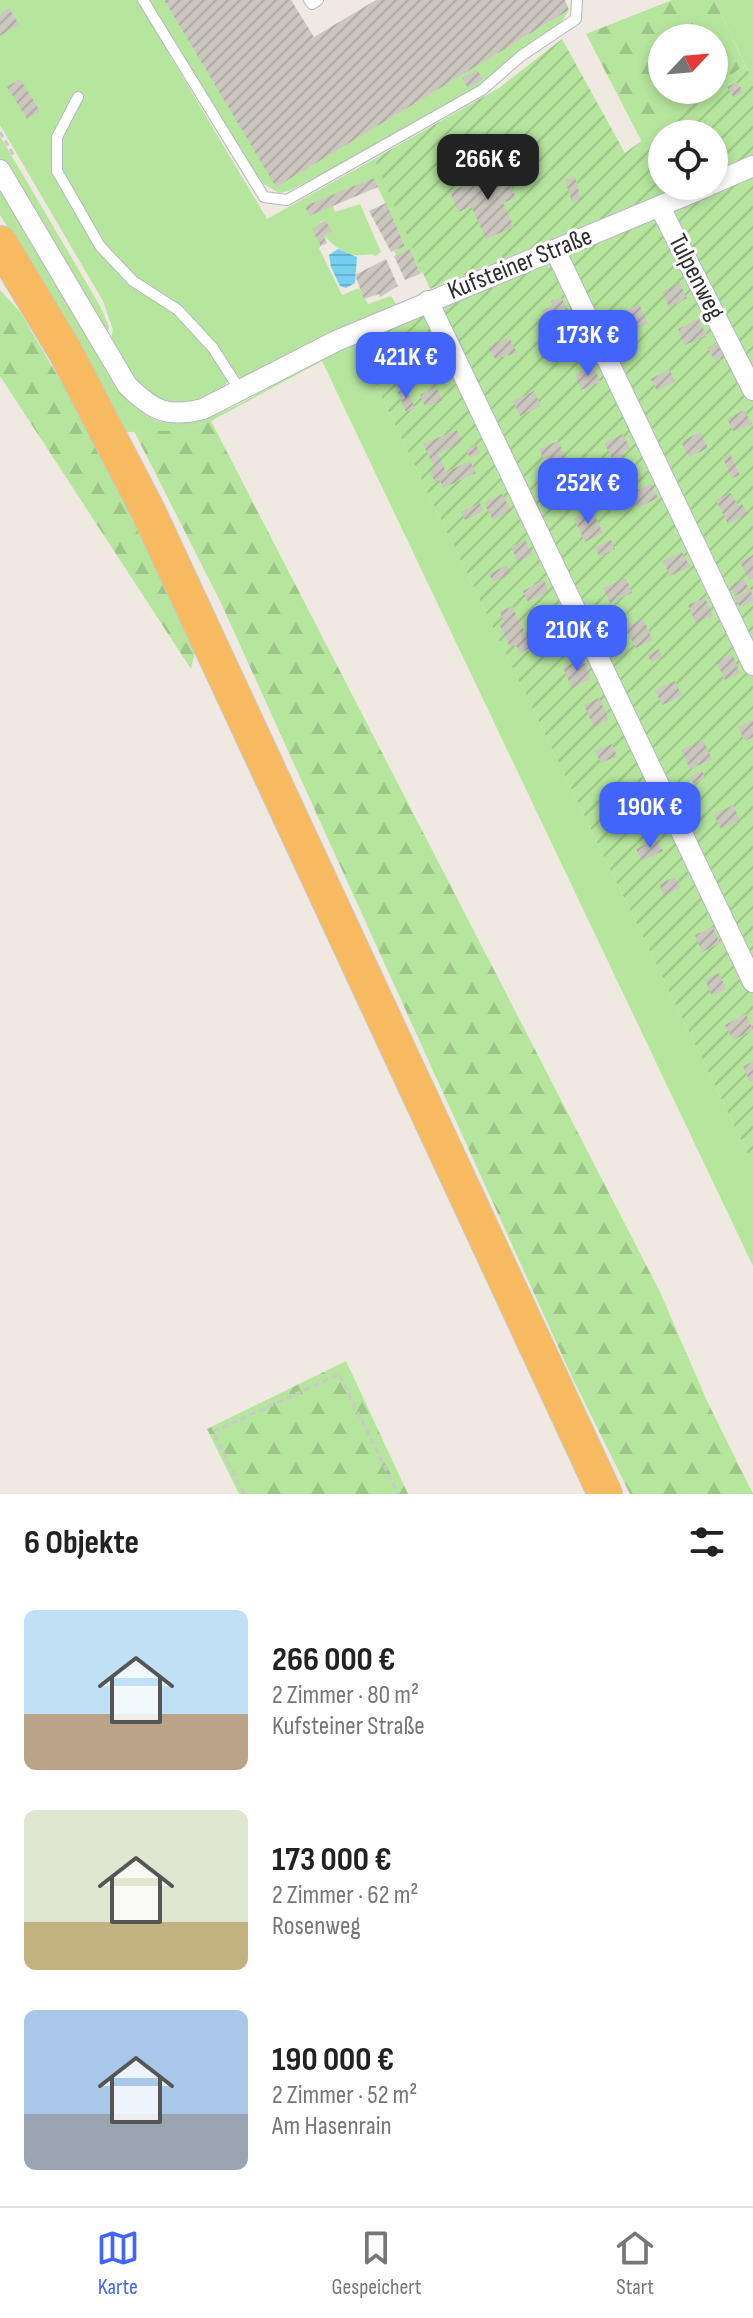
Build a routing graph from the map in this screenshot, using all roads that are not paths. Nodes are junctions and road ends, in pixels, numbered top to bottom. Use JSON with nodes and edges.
{"nodes":[{"id":1,"x":143,"y":0,"type":"edge"},
{"id":2,"x":309,"y":0,"type":"edge"},
{"id":3,"x":318,"y":0,"type":"edge"},
{"id":4,"x":577,"y":0,"type":"edge"},
{"id":5,"x":78,"y":97,"type":"dead end"},
{"id":6,"x":753,"y":166,"type":"edge"},
{"id":7,"x":0,"y":170,"type":"edge"},
{"id":8,"x":728,"y":177,"type":"edge"},
{"id":9,"x":676,"y":200,"type":"edge"},
{"id":10,"x":660,"y":207,"type":"junction"},
{"id":11,"x":0,"y":243,"type":"edge"},
{"id":12,"x":555,"y":250,"type":"junction"},
{"id":13,"x":428,"y":301,"type":"junction"},
{"id":14,"x":240,"y":390,"type":"junction"},
{"id":15,"x":753,"y":390,"type":"edge"},
{"id":16,"x":753,"y":665,"type":"edge"},
{"id":17,"x":753,"y":982,"type":"edge"},
{"id":18,"x":605,"y":1494,"type":"edge"}],
"edges":[{"from":1,"to":4,"type":"lane"},
{"from":2,"to":3,"type":"lane"},
{"from":5,"to":14,"type":"lane"},
{"from":6,"to":8,"type":"street"},
{"from":7,"to":14,"type":"street","name":"Kufsteiner Straße"},
{"from":9,"to":10,"type":"street","name":"Kufsteiner Straße"},
{"from":10,"to":12,"type":"street","name":"Kufsteiner Straße"},
{"from":10,"to":15,"type":"street","name":"Tulpenweg"},
{"from":11,"to":18,"type":"highway"},
{"from":12,"to":13,"type":"street","name":"Kufsteiner Straße"},
{"from":12,"to":16,"type":"street"},
{"from":13,"to":14,"type":"street","name":"Kufsteiner Straße"},
{"from":13,"to":17,"type":"street"}]}
